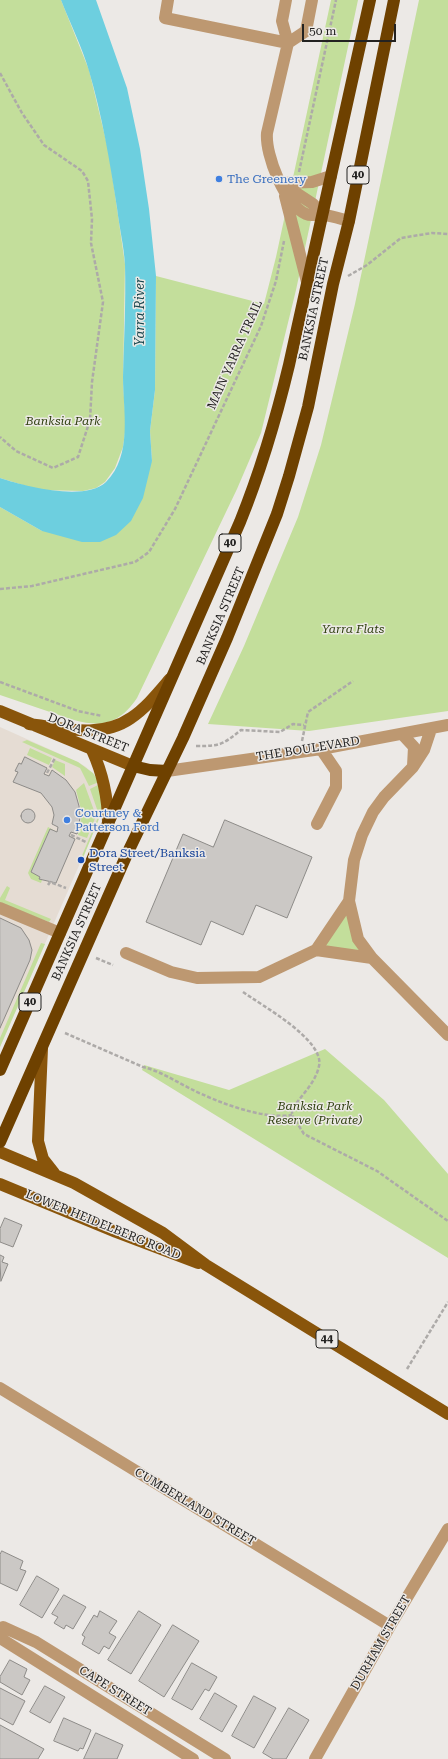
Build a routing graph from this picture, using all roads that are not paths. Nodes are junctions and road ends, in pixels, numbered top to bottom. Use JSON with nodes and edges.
{"nodes":[{"id":1,"x":168,"y":0,"type":"edge"},
{"id":2,"x":286,"y":0,"type":"edge"},
{"id":3,"x":312,"y":0,"type":"edge"},
{"id":4,"x":370,"y":0,"type":"edge"},
{"id":5,"x":394,"y":0,"type":"edge"},
{"id":6,"x":288,"y":43,"type":"junction"},
{"id":7,"x":331,"y":176,"type":"junction"},
{"id":8,"x":282,"y":183,"type":"junction"},
{"id":9,"x":322,"y":214,"type":"junction"},
{"id":10,"x":349,"y":221,"type":"junction"},
{"id":11,"x":307,"y":282,"type":"junction"},
{"id":12,"x":170,"y":680,"type":"junction"},
{"id":13,"x":0,"y":711,"type":"edge"},
{"id":14,"x":29,"y":724,"type":"junction"},
{"id":15,"x":448,"y":726,"type":"edge"},
{"id":16,"x":430,"y":729,"type":"junction"},
{"id":17,"x":402,"y":734,"type":"junction"},
{"id":18,"x":321,"y":749,"type":"junction"},
{"id":19,"x":92,"y":750,"type":"junction"},
{"id":20,"x":133,"y":766,"type":"junction"},
{"id":21,"x":414,"y":767,"type":"junction"},
{"id":22,"x":167,"y":770,"type":"junction"},
{"id":23,"x":108,"y":823,"type":"junction"},
{"id":24,"x":317,"y":824,"type":"dead end"},
{"id":25,"x":348,"y":901,"type":"junction"},
{"id":26,"x":0,"y":908,"type":"edge"},
{"id":27,"x":60,"y":933,"type":"junction"},
{"id":28,"x":316,"y":950,"type":"junction"},
{"id":29,"x":126,"y":953,"type":"dead end"},
{"id":30,"x":372,"y":958,"type":"junction"},
{"id":31,"x":448,"y":1035,"type":"edge"},
{"id":32,"x":42,"y":1046,"type":"junction"},
{"id":33,"x":0,"y":1070,"type":"edge"},
{"id":34,"x":0,"y":1142,"type":"edge"},
{"id":35,"x":0,"y":1152,"type":"edge"},
{"id":36,"x":55,"y":1174,"type":"junction"},
{"id":37,"x":0,"y":1184,"type":"edge"},
{"id":38,"x":206,"y":1265,"type":"junction"},
{"id":39,"x":0,"y":1388,"type":"edge"},
{"id":40,"x":448,"y":1414,"type":"edge"},
{"id":41,"x":448,"y":1529,"type":"edge"},
{"id":42,"x":390,"y":1626,"type":"junction"},
{"id":43,"x":1,"y":1630,"type":"edge"},
{"id":44,"x":193,"y":1759,"type":"edge"},
{"id":45,"x":225,"y":1759,"type":"edge"},
{"id":46,"x":315,"y":1759,"type":"edge"}],
"edges":[{"from":1,"to":6,"type":"street"},
{"from":2,"to":6,"type":"street"},
{"from":3,"to":6,"type":"street"},
{"from":4,"to":7,"type":"highway","name":"BANKSIA STREET","number":"40"},
{"from":5,"to":10,"type":"highway","name":"BANKSIA STREET","number":"40"},
{"from":6,"to":8,"type":"street"},
{"from":7,"to":8,"type":"street"},
{"from":7,"to":9,"type":"highway","name":"BANKSIA STREET","number":"40"},
{"from":8,"to":9,"type":"street"},
{"from":8,"to":11,"type":"street"},
{"from":9,"to":10,"type":"street"},
{"from":9,"to":11,"type":"highway","name":"BANKSIA STREET","number":"40"},
{"from":10,"to":22,"type":"highway","name":"BANKSIA STREET","number":"40"},
{"from":11,"to":12,"type":"highway","name":"BANKSIA STREET","number":"40"},
{"from":12,"to":14,"type":"main road"},
{"from":12,"to":20,"type":"highway","name":"BANKSIA STREET","number":"40"},
{"from":13,"to":14,"type":"main road","name":"DORA STREET"},
{"from":14,"to":19,"type":"main road","name":"DORA STREET"},
{"from":15,"to":16,"type":"street","name":"THE BOULEVARD"},
{"from":16,"to":17,"type":"street","name":"THE BOULEVARD"},
{"from":16,"to":21,"type":"street"},
{"from":17,"to":18,"type":"street","name":"THE BOULEVARD"},
{"from":17,"to":21,"type":"street"},
{"from":18,"to":22,"type":"street","name":"THE BOULEVARD"},
{"from":18,"to":24,"type":"street"},
{"from":19,"to":20,"type":"main road","name":"DORA STREET"},
{"from":19,"to":23,"type":"main road"},
{"from":20,"to":22,"type":"highway","name":"DORA STREET"},
{"from":20,"to":23,"type":"highway","name":"BANKSIA STREET","number":"40"},
{"from":21,"to":25,"type":"street"},
{"from":22,"to":32,"type":"highway","name":"BANKSIA STREET","number":"40"},
{"from":23,"to":27,"type":"highway","name":"BANKSIA STREET","number":"40"},
{"from":25,"to":28,"type":"street"},
{"from":25,"to":30,"type":"street"},
{"from":26,"to":27,"type":"street"},
{"from":27,"to":33,"type":"highway","name":"BANKSIA STREET","number":"40"},
{"from":28,"to":29,"type":"street"},
{"from":28,"to":30,"type":"street"},
{"from":30,"to":31,"type":"street"},
{"from":32,"to":34,"type":"highway","name":"BANKSIA STREET","number":"40"},
{"from":32,"to":36,"type":"main road"},
{"from":35,"to":36,"type":"main road","name":"LOWER HEIDELBERG ROAD","number":"44"},
{"from":36,"to":38,"type":"main road","name":"LOWER HEIDELBERG ROAD","number":"44"},
{"from":37,"to":38,"type":"main road","name":"LOWER HEIDELBERG ROAD","number":"44"},
{"from":38,"to":40,"type":"main road","name":"LOWER HEIDELBERG ROAD","number":"44"},
{"from":39,"to":42,"type":"street","name":"CUMBERLAND STREET"},
{"from":41,"to":42,"type":"street","name":"DURHAM STREET"},
{"from":42,"to":46,"type":"street","name":"DURHAM STREET"},
{"from":43,"to":44,"type":"street","name":"CAPE STREET"},
{"from":43,"to":45,"type":"street","name":"CAPE STREET"}]}
